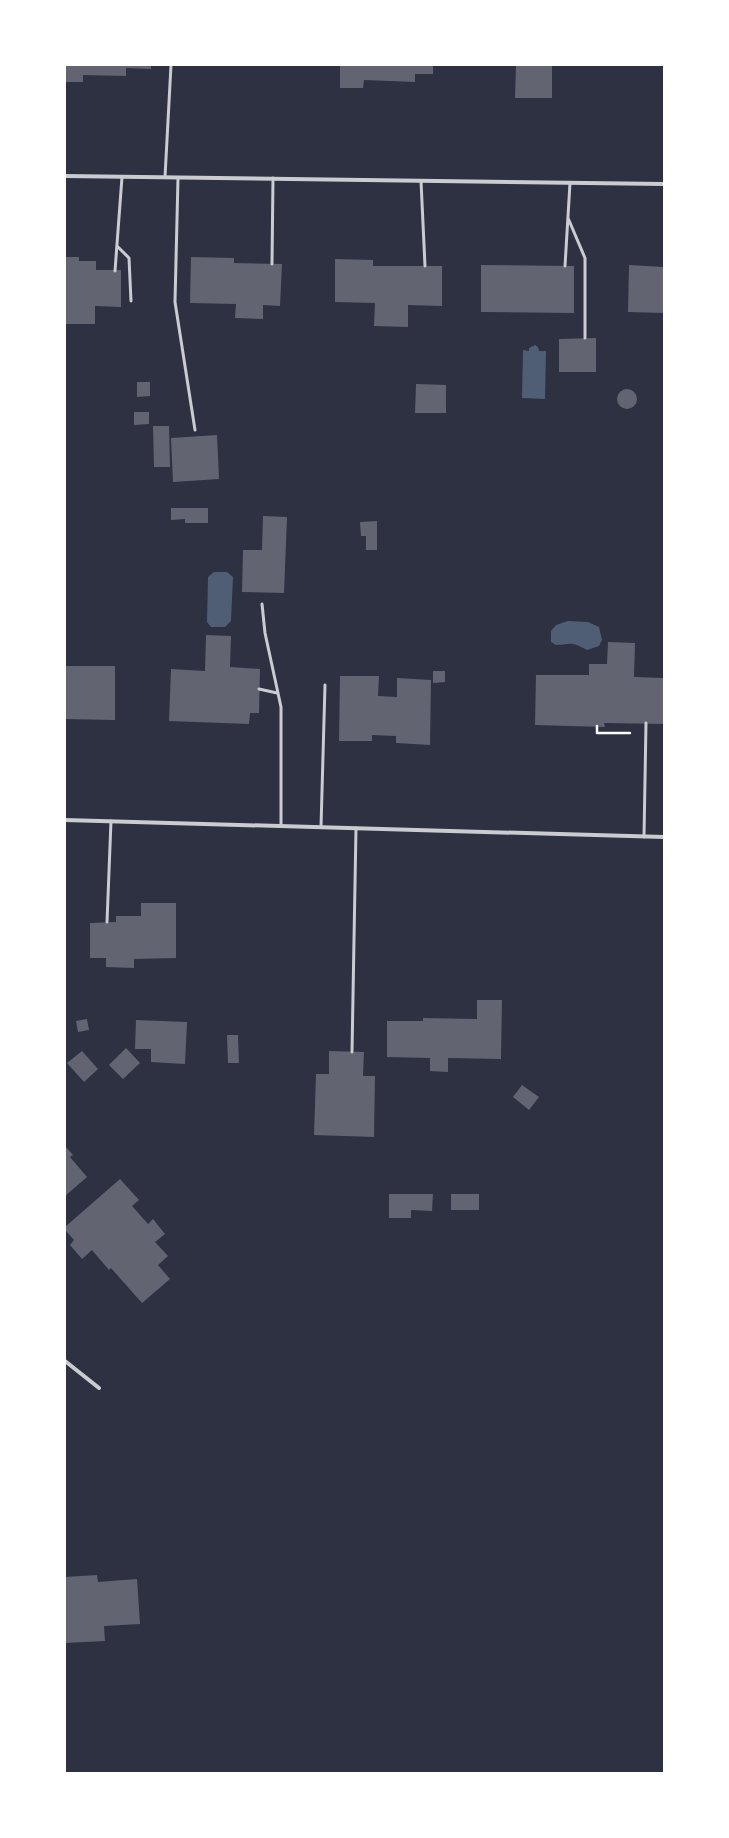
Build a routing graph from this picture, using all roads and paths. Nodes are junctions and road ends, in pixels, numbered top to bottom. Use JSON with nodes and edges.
{"nodes":[{"id":1,"x":171,"y":65,"type":"edge"},
{"id":2,"x":65,"y":176,"type":"edge"},
{"id":3,"x":122,"y":176,"type":"junction"},
{"id":4,"x":165,"y":177,"type":"junction"},
{"id":5,"x":178,"y":178,"type":"junction"},
{"id":6,"x":273,"y":178,"type":"junction"},
{"id":7,"x":421,"y":181,"type":"junction"},
{"id":8,"x":570,"y":183,"type":"junction"},
{"id":9,"x":664,"y":184,"type":"edge"},
{"id":10,"x":568,"y":218,"type":"junction"},
{"id":11,"x":117,"y":246,"type":"junction"},
{"id":12,"x":272,"y":264,"type":"dead end"},
{"id":13,"x":425,"y":266,"type":"dead end"},
{"id":14,"x":565,"y":266,"type":"dead end"},
{"id":15,"x":115,"y":271,"type":"dead end"},
{"id":16,"x":131,"y":301,"type":"dead end"},
{"id":17,"x":585,"y":338,"type":"dead end"},
{"id":18,"x":195,"y":430,"type":"dead end"},
{"id":19,"x":262,"y":604,"type":"dead end"},
{"id":20,"x":325,"y":685,"type":"dead end"},
{"id":21,"x":260,"y":689,"type":"dead end"},
{"id":22,"x":277,"y":693,"type":"junction"},
{"id":23,"x":646,"y":723,"type":"dead end"},
{"id":24,"x":597,"y":726,"type":"dead end"},
{"id":25,"x":646,"y":733,"type":"junction"},
{"id":26,"x":65,"y":820,"type":"edge"},
{"id":27,"x":111,"y":821,"type":"junction"},
{"id":28,"x":280,"y":826,"type":"junction"},
{"id":29,"x":321,"y":827,"type":"junction"},
{"id":30,"x":356,"y":828,"type":"junction"},
{"id":31,"x":644,"y":837,"type":"junction"},
{"id":32,"x":664,"y":837,"type":"edge"},
{"id":33,"x":108,"y":922,"type":"dead end"},
{"id":34,"x":352,"y":1052,"type":"dead end"},
{"id":35,"x":65,"y":1361,"type":"edge"},
{"id":36,"x":98,"y":1388,"type":"dead end"}],
"edges":[{"from":1,"to":4,"type":"lane"},
{"from":2,"to":3,"type":"street"},
{"from":3,"to":4,"type":"street"},
{"from":3,"to":11,"type":"lane"},
{"from":4,"to":5,"type":"street"},
{"from":5,"to":6,"type":"street"},
{"from":5,"to":18,"type":"lane"},
{"from":6,"to":7,"type":"street"},
{"from":6,"to":12,"type":"lane"},
{"from":7,"to":8,"type":"street"},
{"from":7,"to":13,"type":"lane"},
{"from":8,"to":9,"type":"street"},
{"from":8,"to":10,"type":"lane"},
{"from":10,"to":14,"type":"lane"},
{"from":10,"to":17,"type":"lane"},
{"from":11,"to":15,"type":"lane"},
{"from":11,"to":16,"type":"lane"},
{"from":19,"to":22,"type":"lane"},
{"from":20,"to":29,"type":"lane"},
{"from":21,"to":22,"type":"lane"},
{"from":22,"to":28,"type":"lane"},
{"from":23,"to":25,"type":"lane"},
{"from":24,"to":25,"type":"path"},
{"from":25,"to":31,"type":"lane"},
{"from":26,"to":27,"type":"street"},
{"from":27,"to":28,"type":"street"},
{"from":27,"to":33,"type":"lane"},
{"from":28,"to":29,"type":"street"},
{"from":29,"to":30,"type":"street"},
{"from":30,"to":31,"type":"street"},
{"from":30,"to":34,"type":"lane"},
{"from":31,"to":32,"type":"street"},
{"from":35,"to":36,"type":"street"}]}
